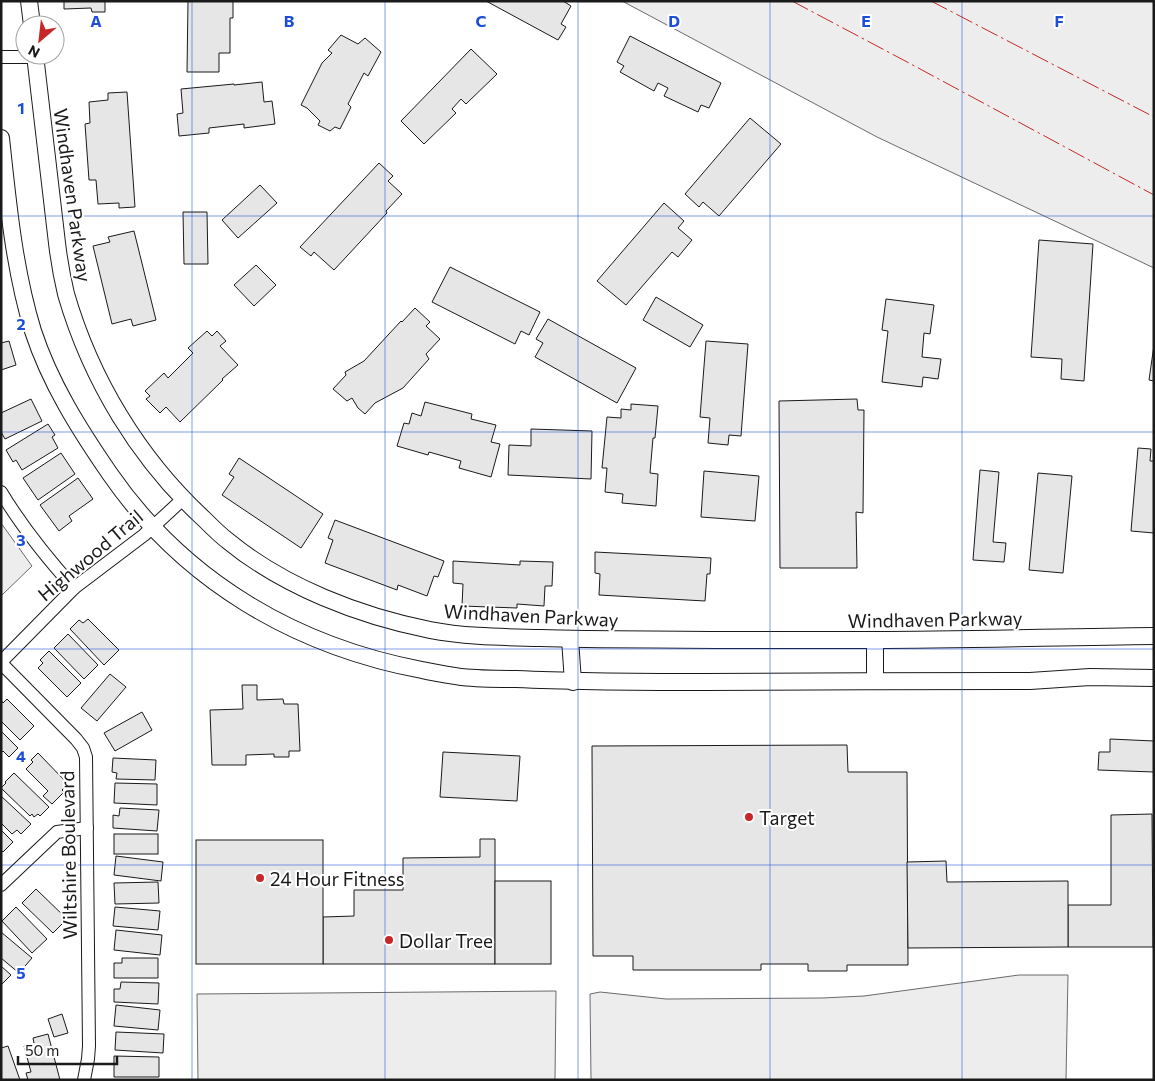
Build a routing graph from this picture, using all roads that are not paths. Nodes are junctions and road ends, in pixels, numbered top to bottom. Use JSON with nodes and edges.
{"nodes":[{"id":1,"x":30,"y":1,"type":"edge"},
{"id":2,"x":31,"y":15,"type":"edge"},
{"id":3,"x":1,"y":57,"type":"edge"},
{"id":4,"x":15,"y":57,"type":"edge"},
{"id":5,"x":36,"y":65,"type":"edge"},
{"id":6,"x":1,"y":138,"type":"edge"},
{"id":7,"x":1,"y":492,"type":"edge"},
{"id":8,"x":183,"y":499,"type":"junction"},
{"id":9,"x":153,"y":528,"type":"junction"},
{"id":10,"x":74,"y":588,"type":"junction"},
{"id":11,"x":1154,"y":636,"type":"edge"},
{"id":12,"x":570,"y":639,"type":"junction"},
{"id":13,"x":875,"y":640,"type":"junction"},
{"id":14,"x":1,"y":663,"type":"edge"},
{"id":15,"x":1154,"y":678,"type":"edge"},
{"id":16,"x":875,"y":681,"type":"junction"},
{"id":17,"x":573,"y":682,"type":"junction"},
{"id":18,"x":87,"y":828,"type":"junction"},
{"id":19,"x":1,"y":885,"type":"edge"},
{"id":20,"x":84,"y":1080,"type":"edge"}],
"edges":[{"from":1,"to":2,"type":"main road"},
{"from":3,"to":4,"type":"street"},
{"from":5,"to":8,"type":"main road","name":"Windhaven Parkway"},
{"from":6,"to":9,"type":"main road"},
{"from":7,"to":10,"type":"street"},
{"from":8,"to":9,"type":"street","name":"Highwood Trail"},
{"from":8,"to":12,"type":"main road","name":"Windhaven Parkway"},
{"from":9,"to":10,"type":"street","name":"Highwood Trail"},
{"from":9,"to":17,"type":"main road"},
{"from":10,"to":14,"type":"street","name":"Highwood Trail"},
{"from":11,"to":13,"type":"main road","name":"Windhaven Parkway"},
{"from":12,"to":13,"type":"main road","name":"Windhaven Parkway"},
{"from":12,"to":17,"type":"main road"},
{"from":13,"to":16,"type":"main road"},
{"from":14,"to":18,"type":"street","name":"Wiltshire Boulevard"},
{"from":15,"to":16,"type":"main road"},
{"from":16,"to":17,"type":"main road"},
{"from":18,"to":19,"type":"street"},
{"from":18,"to":20,"type":"street","name":"Wiltshire Boulevard"}]}
